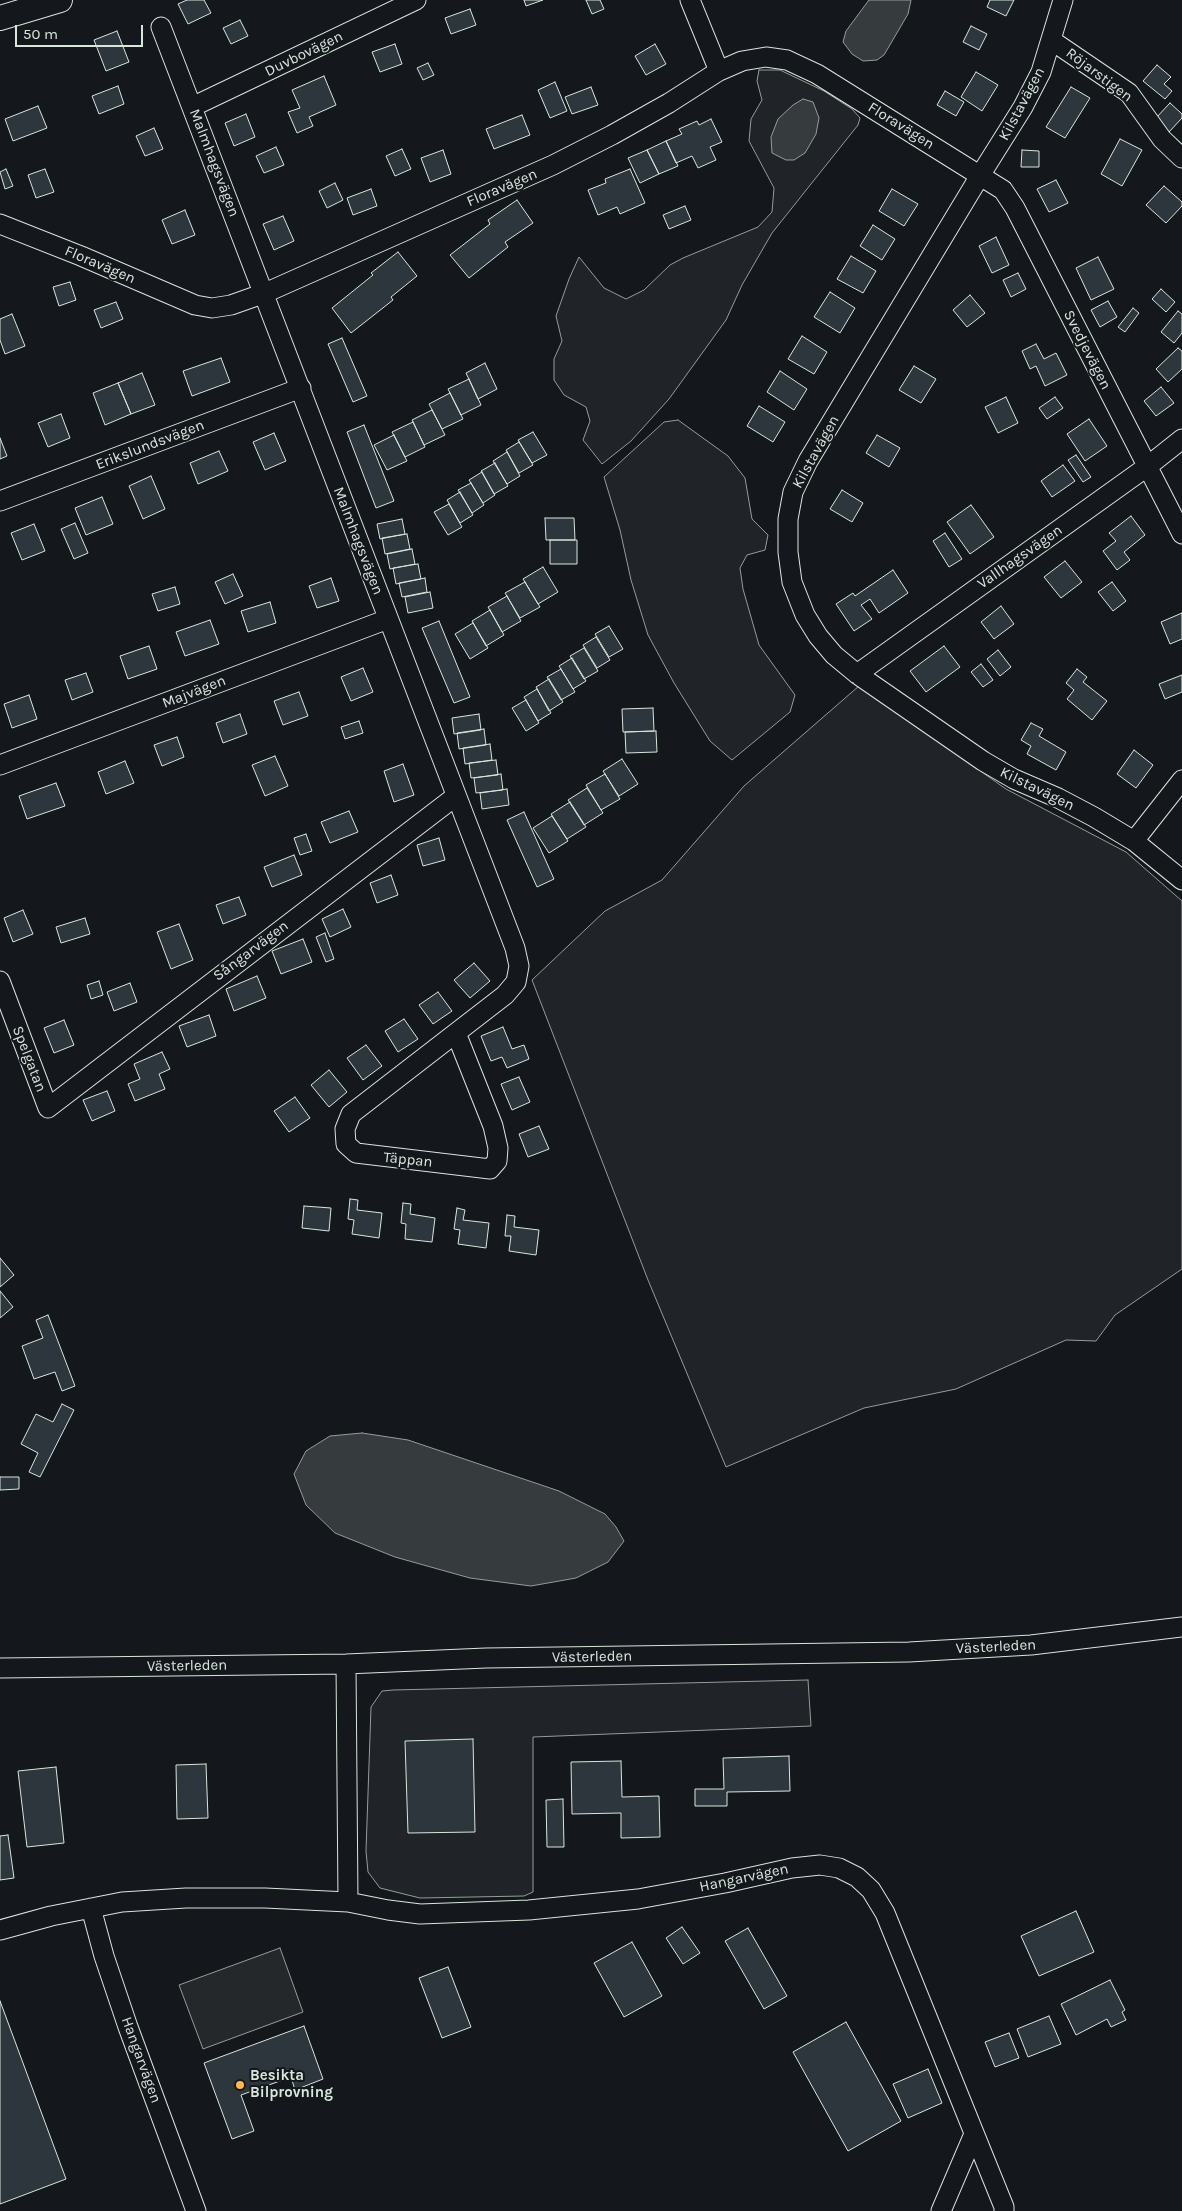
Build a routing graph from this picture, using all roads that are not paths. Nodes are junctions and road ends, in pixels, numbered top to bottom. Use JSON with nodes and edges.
{"nodes":[{"id":1,"x":60,"y":0,"type":"edge"},
{"id":2,"x":416,"y":0,"type":"edge"},
{"id":3,"x":690,"y":0,"type":"edge"},
{"id":4,"x":1063,"y":0,"type":"edge"},
{"id":5,"x":0,"y":18,"type":"edge"},
{"id":6,"x":161,"y":27,"type":"dead end"},
{"id":7,"x":1051,"y":40,"type":"junction"},
{"id":8,"x":720,"y":71,"type":"junction"},
{"id":9,"x":192,"y":107,"type":"junction"},
{"id":10,"x":1182,"y":158,"type":"edge"},
{"id":11,"x":980,"y":174,"type":"junction"},
{"id":12,"x":0,"y":224,"type":"edge"},
{"id":13,"x":265,"y":293,"type":"junction"},
{"id":14,"x":300,"y":388,"type":"junction"},
{"id":15,"x":1182,"y":439,"type":"edge"},
{"id":16,"x":1148,"y":466,"type":"junction"},
{"id":17,"x":0,"y":501,"type":"edge"},
{"id":18,"x":1182,"y":534,"type":"edge"},
{"id":19,"x":388,"y":619,"type":"junction"},
{"id":20,"x":857,"y":674,"type":"junction"},
{"id":21,"x":0,"y":765,"type":"edge"},
{"id":22,"x":1182,"y":780,"type":"edge"},
{"id":23,"x":456,"y":796,"type":"junction"},
{"id":24,"x":1134,"y":842,"type":"junction"},
{"id":25,"x":1182,"y":880,"type":"edge"},
{"id":26,"x":0,"y":981,"type":"edge"},
{"id":27,"x":456,"y":1033,"type":"junction"},
{"id":28,"x":48,"y":1108,"type":"joint"},
{"id":29,"x":1182,"y":1627,"type":"edge"},
{"id":30,"x":346,"y":1664,"type":"junction"},
{"id":31,"x":0,"y":1668,"type":"edge"},
{"id":32,"x":348,"y":1902,"type":"junction"},
{"id":33,"x":91,"y":1908,"type":"junction"},
{"id":34,"x":0,"y":1930,"type":"edge"},
{"id":35,"x":974,"y":2134,"type":"junction"},
{"id":36,"x":196,"y":2211,"type":"edge"},
{"id":37,"x":941,"y":2211,"type":"edge"},
{"id":38,"x":1004,"y":2211,"type":"edge"}],
"edges":[{"from":1,"to":5,"type":"main road"},
{"from":2,"to":9,"type":"street","name":"Duvbovägen"},
{"from":3,"to":8,"type":"street"},
{"from":4,"to":7,"type":"street","name":"Kilstavägen"},
{"from":6,"to":9,"type":"street","name":"Malmhagsvägen"},
{"from":7,"to":10,"type":"street","name":"Röjarstigen"},
{"from":7,"to":11,"type":"street","name":"Kilstavägen"},
{"from":8,"to":11,"type":"street","name":"Floravägen"},
{"from":8,"to":13,"type":"street","name":"Floravägen"},
{"from":9,"to":13,"type":"street","name":"Malmhagsvägen"},
{"from":11,"to":16,"type":"street","name":"Svedjevägen"},
{"from":11,"to":20,"type":"street","name":"Kilstavägen"},
{"from":12,"to":13,"type":"street","name":"Floravägen"},
{"from":13,"to":14,"type":"street","name":"Malmhagsvägen"},
{"from":14,"to":17,"type":"street","name":"Erikslundsvägen"},
{"from":14,"to":19,"type":"street","name":"Malmhagsvägen"},
{"from":15,"to":16,"type":"street","name":"Vallhagsvägen"},
{"from":16,"to":18,"type":"street","name":"Svedjevägen"},
{"from":16,"to":20,"type":"street","name":"Vallhagsvägen"},
{"from":19,"to":21,"type":"street","name":"Majvägen"},
{"from":19,"to":23,"type":"street","name":"Malmhagsvägen"},
{"from":20,"to":24,"type":"street","name":"Kilstavägen"},
{"from":22,"to":24,"type":"street"},
{"from":23,"to":27,"type":"street","name":"Malmhagsvägen"},
{"from":23,"to":28,"type":"street","name":"Sångarvägen"},
{"from":24,"to":25,"type":"street","name":"Kilstavägen"},
{"from":26,"to":28,"type":"street","name":"Spelgatan"},
{"from":27,"to":27,"type":"street","name":"Täppan"},
{"from":29,"to":30,"type":"street","name":"Västerleden"},
{"from":30,"to":31,"type":"street","name":"Västerleden"},
{"from":30,"to":32,"type":"street"},
{"from":32,"to":33,"type":"street","name":"Hangarvägen"},
{"from":32,"to":35,"type":"street","name":"Hangarvägen"},
{"from":33,"to":34,"type":"street","name":"Hangarvägen"},
{"from":33,"to":36,"type":"street","name":"Hangarvägen"},
{"from":35,"to":37,"type":"street"},
{"from":35,"to":38,"type":"street","name":"Hangarvägen"}]}
